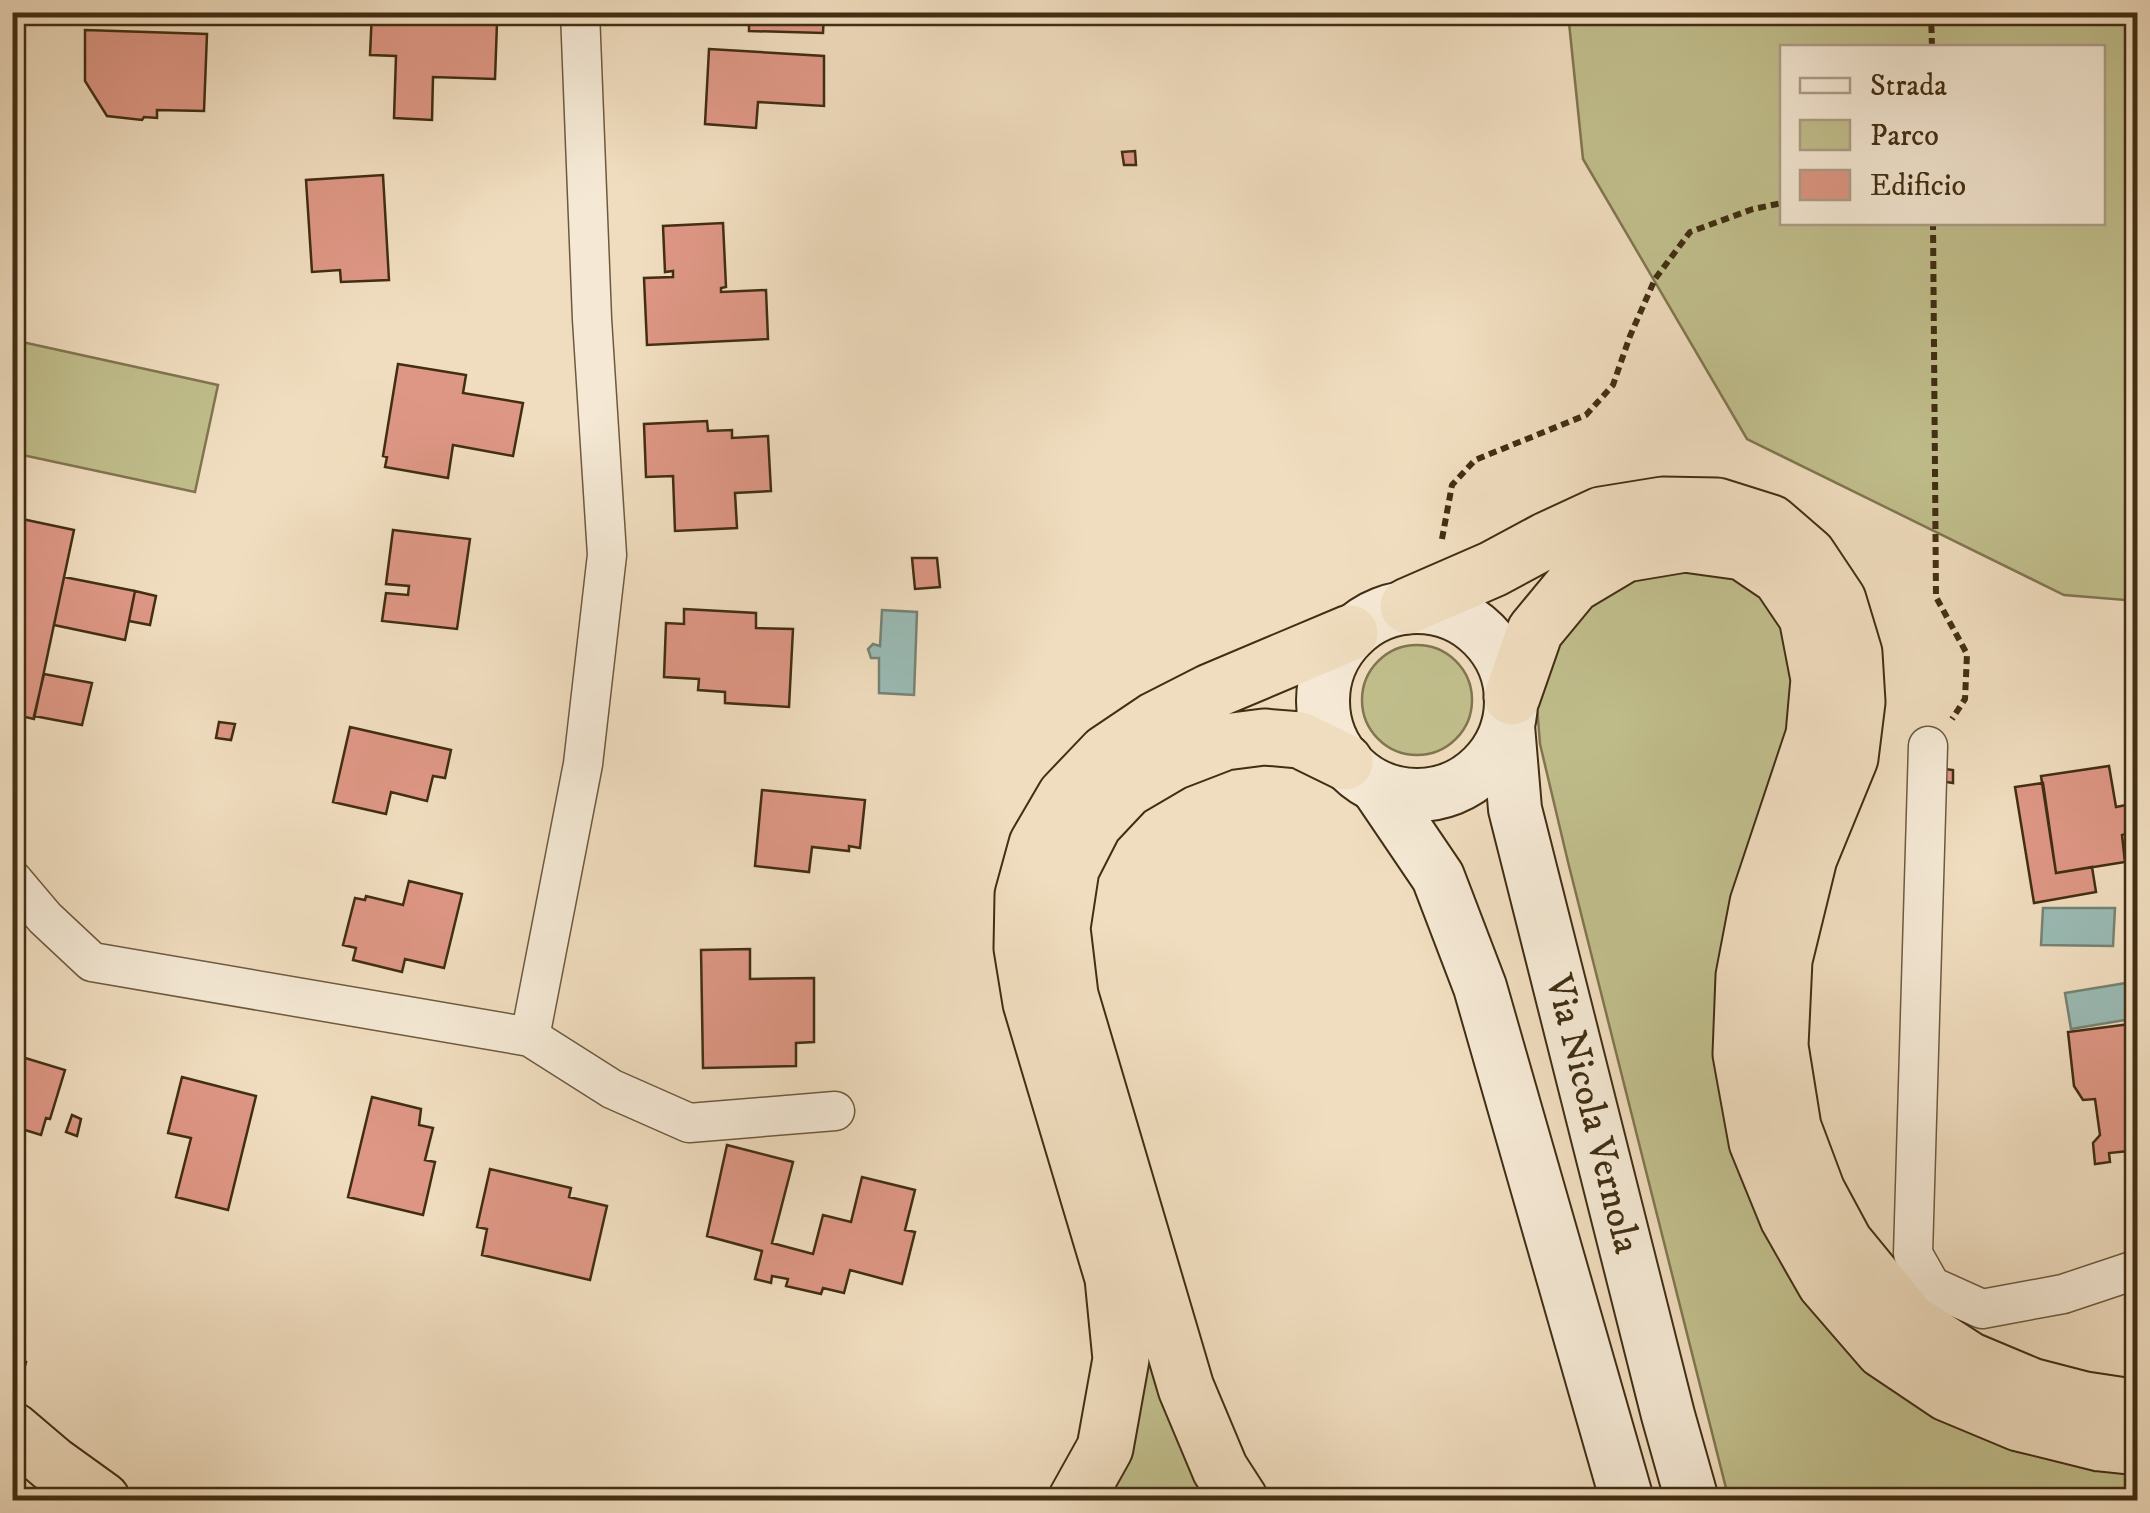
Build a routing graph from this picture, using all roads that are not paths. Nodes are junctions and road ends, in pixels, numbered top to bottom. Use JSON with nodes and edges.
{"nodes":[{"id":1,"x":580,"y":12,"type":"edge"},
{"id":2,"x":1408,"y":606,"type":"junction"},
{"id":3,"x":1350,"y":633,"type":"junction"},
{"id":4,"x":1510,"y":711,"type":"junction"},
{"id":5,"x":1928,"y":746,"type":"road end"},
{"id":6,"x":1361,"y":775,"type":"junction"},
{"id":7,"x":12,"y":880,"type":"edge"},
{"id":8,"x":530,"y":1036,"type":"junction"},
{"id":9,"x":834,"y":1110,"type":"dead end"},
{"id":10,"x":2138,"y":1269,"type":"edge"},
{"id":11,"x":2138,"y":1408,"type":"edge"},
{"id":12,"x":12,"y":1430,"type":"edge"},
{"id":13,"x":2138,"y":1447,"type":"edge"},
{"id":14,"x":102,"y":1500,"type":"edge"},
{"id":15,"x":1076,"y":1500,"type":"edge"},
{"id":16,"x":1240,"y":1500,"type":"edge"},
{"id":17,"x":1627,"y":1500,"type":"edge"},
{"id":18,"x":1692,"y":1500,"type":"edge"}],
"edges":[{"from":1,"to":8,"type":"street"},
{"from":2,"to":3,"type":"main road"},
{"from":2,"to":4,"type":"main road"},
{"from":2,"to":11,"type":"highway"},
{"from":3,"to":6,"type":"main road"},
{"from":3,"to":15,"type":"highway"},
{"from":4,"to":6,"type":"main road"},
{"from":4,"to":13,"type":"highway"},
{"from":4,"to":18,"type":"main road","name":"Via Nicola Vernola"},
{"from":5,"to":10,"type":"street"},
{"from":6,"to":16,"type":"highway"},
{"from":6,"to":17,"type":"main road","name":"Via Nicola Vernola"},
{"from":7,"to":8,"type":"street"},
{"from":8,"to":9,"type":"street"},
{"from":12,"to":14,"type":"highway"}]}
